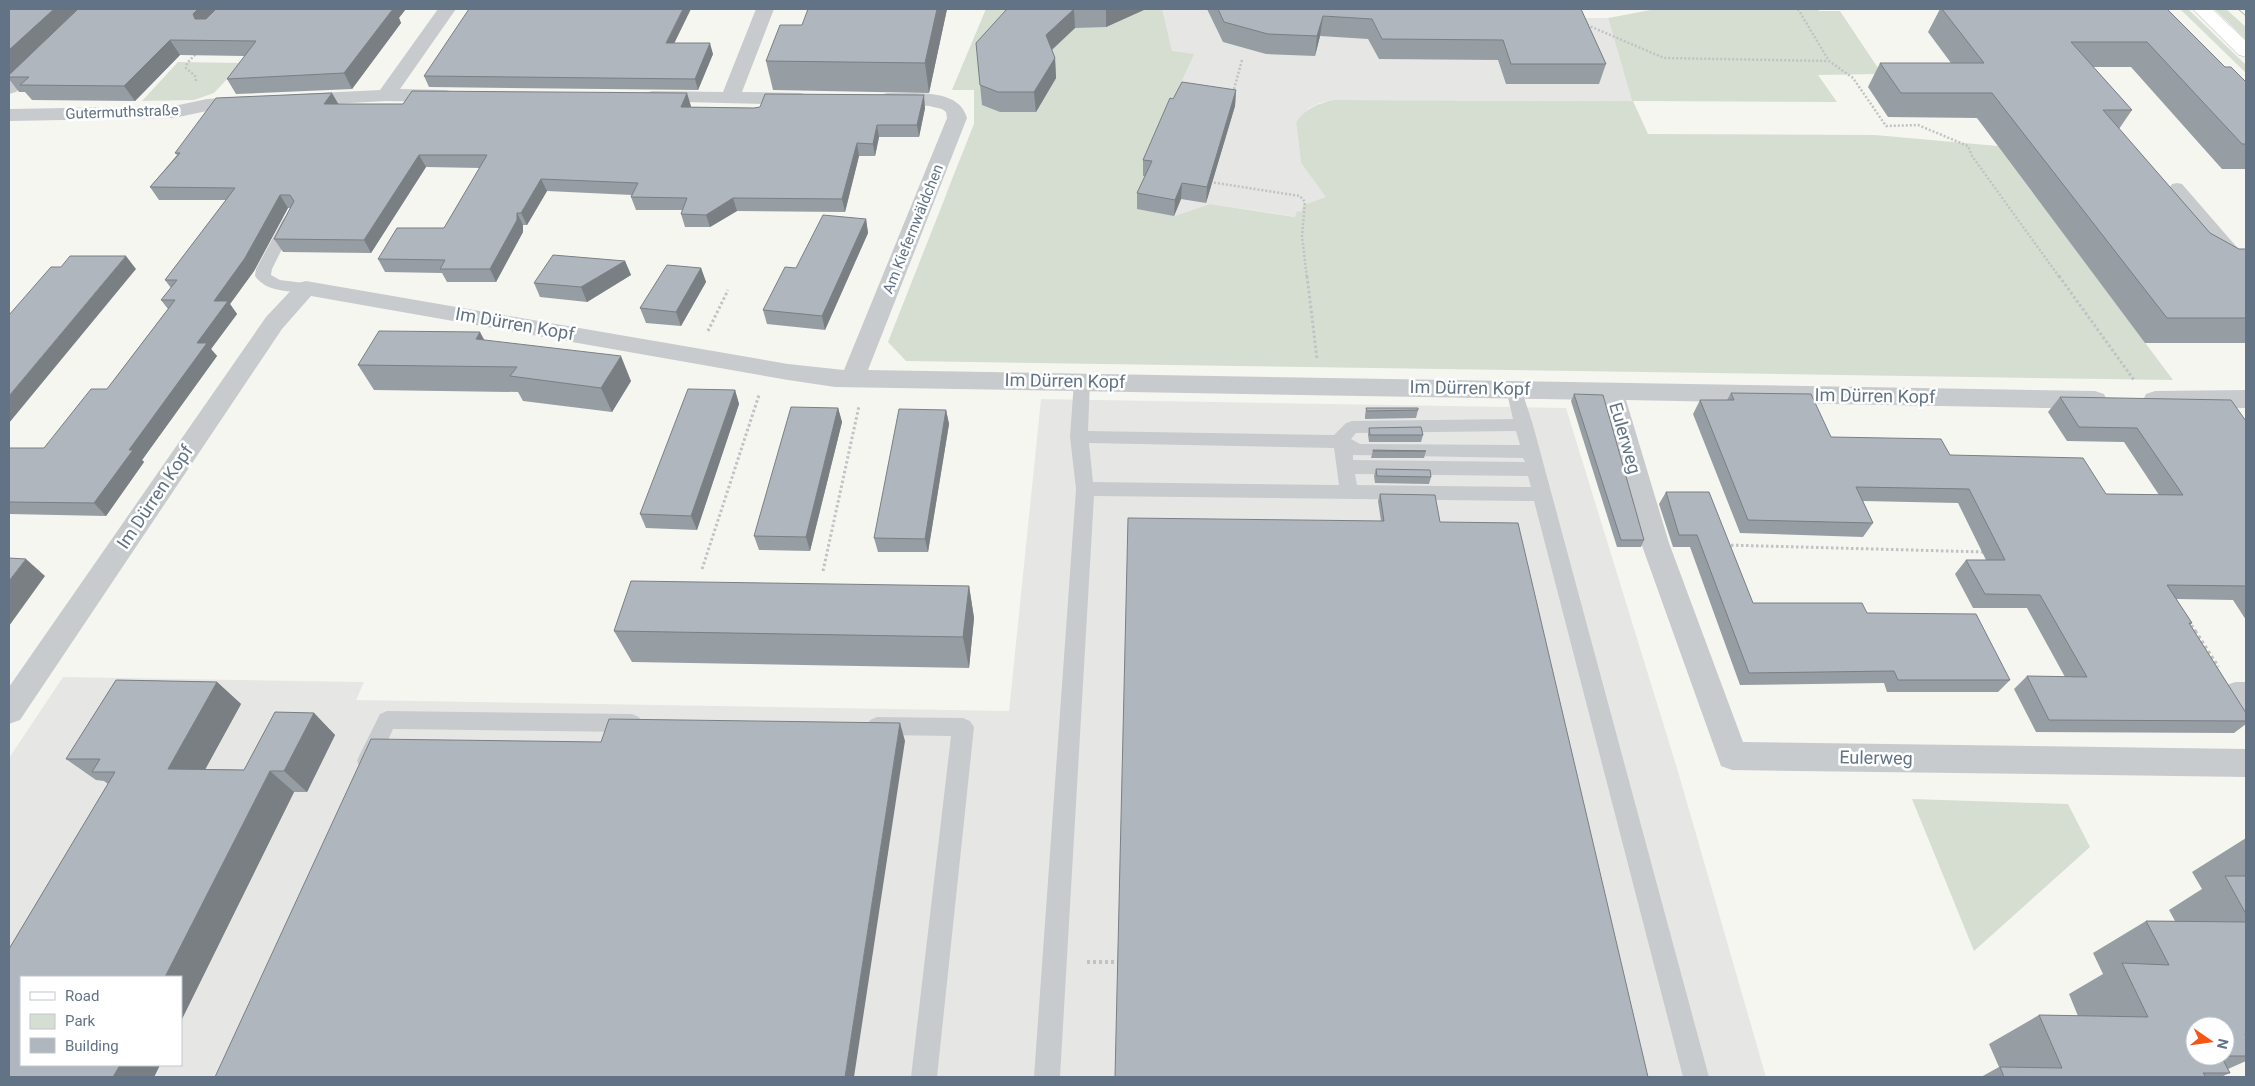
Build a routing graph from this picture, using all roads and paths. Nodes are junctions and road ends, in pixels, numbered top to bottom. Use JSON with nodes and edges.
{"nodes":[{"id":1,"x":92,"y":9,"type":"edge"},
{"id":2,"x":447,"y":9,"type":"edge"},
{"id":3,"x":765,"y":9,"type":"edge"},
{"id":4,"x":1798,"y":9,"type":"edge"},
{"id":5,"x":2202,"y":9,"type":"edge"},
{"id":6,"x":1581,"y":22,"type":"edge"},
{"id":7,"x":199,"y":51,"type":"edge"},
{"id":8,"x":2246,"y":51,"type":"edge"},
{"id":9,"x":1242,"y":60,"type":"dead end"},
{"id":10,"x":1829,"y":61,"type":"junction"},
{"id":11,"x":9,"y":88,"type":"edge"},
{"id":12,"x":386,"y":95,"type":"junction"},
{"id":13,"x":464,"y":96,"type":"edge"},
{"id":14,"x":633,"y":97,"type":"edge"},
{"id":15,"x":1231,"y":97,"type":"edge"},
{"id":16,"x":730,"y":98,"type":"junction"},
{"id":17,"x":819,"y":99,"type":"edge"},
{"id":18,"x":868,"y":99,"type":"edge"},
{"id":19,"x":174,"y":112,"type":"junction"},
{"id":20,"x":9,"y":116,"type":"edge"},
{"id":21,"x":1206,"y":181,"type":"edge"},
{"id":22,"x":2177,"y":187,"type":"dead end"},
{"id":23,"x":293,"y":213,"type":"edge"},
{"id":24,"x":2246,"y":257,"type":"edge"},
{"id":25,"x":264,"y":269,"type":"joint"},
{"id":26,"x":306,"y":288,"type":"junction"},
{"id":27,"x":728,"y":290,"type":"dead end"},
{"id":28,"x":695,"y":356,"type":"junction"},
{"id":29,"x":768,"y":368,"type":"junction"},
{"id":30,"x":859,"y":378,"type":"junction"},
{"id":31,"x":1082,"y":381,"type":"junction"},
{"id":32,"x":1320,"y":385,"type":"junction"},
{"id":33,"x":1514,"y":389,"type":"junction"},
{"id":34,"x":1611,"y":391,"type":"junction"},
{"id":35,"x":2133,"y":400,"type":"junction"},
{"id":36,"x":2236,"y":407,"type":"edge"},
{"id":37,"x":1079,"y":437,"type":"junction"},
{"id":38,"x":1342,"y":442,"type":"junction"},
{"id":39,"x":1529,"y":446,"type":"junction"},
{"id":40,"x":1346,"y":467,"type":"junction"},
{"id":41,"x":1085,"y":489,"type":"junction"},
{"id":42,"x":1349,"y":492,"type":"junction"},
{"id":43,"x":1542,"y":494,"type":"junction"},
{"id":44,"x":1724,"y":545,"type":"edge"},
{"id":45,"x":1990,"y":552,"type":"edge"},
{"id":46,"x":702,"y":569,"type":"dead end"},
{"id":47,"x":823,"y":571,"type":"dead end"},
{"id":48,"x":2184,"y":613,"type":"edge"},
{"id":49,"x":2243,"y":699,"type":"edge"},
{"id":50,"x":9,"y":711,"type":"edge"},
{"id":51,"x":655,"y":724,"type":"edge"},
{"id":52,"x":854,"y":726,"type":"edge"},
{"id":53,"x":2246,"y":763,"type":"edge"},
{"id":54,"x":357,"y":783,"type":"edge"},
{"id":55,"x":924,"y":1077,"type":"edge"},
{"id":56,"x":1047,"y":1077,"type":"edge"},
{"id":57,"x":1696,"y":1077,"type":"edge"}],
"edges":[{"from":1,"to":11,"type":"street"},
{"from":2,"to":12,"type":"street"},
{"from":3,"to":16,"type":"street"},
{"from":4,"to":10,"type":"path"},
{"from":5,"to":8,"type":"main road"},
{"from":6,"to":10,"type":"path"},
{"from":7,"to":19,"type":"path"},
{"from":9,"to":15,"type":"path"},
{"from":10,"to":35,"type":"path"},
{"from":12,"to":13,"type":"street","name":"Gutermuthstraße"},
{"from":12,"to":19,"type":"street","name":"Gutermuthstraße"},
{"from":14,"to":16,"type":"street"},
{"from":16,"to":17,"type":"street"},
{"from":18,"to":30,"type":"street","name":"Am Kiefernwäldchen"},
{"from":19,"to":20,"type":"street","name":"Gutermuthstraße"},
{"from":21,"to":32,"type":"path"},
{"from":22,"to":24,"type":"lane"},
{"from":23,"to":25,"type":"lane"},
{"from":25,"to":26,"type":"lane","name":"Im Dürren Kopf"},
{"from":26,"to":28,"type":"street","name":"Im Dürren Kopf"},
{"from":26,"to":50,"type":"street","name":"Im Dürren Kopf"},
{"from":27,"to":28,"type":"path"},
{"from":28,"to":29,"type":"street","name":"Im Dürren Kopf"},
{"from":29,"to":30,"type":"street","name":"Im Dürren Kopf"},
{"from":29,"to":46,"type":"path"},
{"from":30,"to":31,"type":"street","name":"Im Dürren Kopf"},
{"from":30,"to":47,"type":"path"},
{"from":31,"to":32,"type":"street","name":"Im Dürren Kopf"},
{"from":31,"to":37,"type":"lane"},
{"from":32,"to":33,"type":"street","name":"Im Dürren Kopf"},
{"from":33,"to":34,"type":"street","name":"Im Dürren Kopf"},
{"from":33,"to":39,"type":"lane"},
{"from":34,"to":35,"type":"street","name":"Im Dürren Kopf"},
{"from":34,"to":53,"type":"street","name":"Eulerweg"},
{"from":35,"to":36,"type":"street","name":"Im Dürren Kopf"},
{"from":37,"to":38,"type":"lane"},
{"from":37,"to":41,"type":"lane"},
{"from":38,"to":39,"type":"lane"},
{"from":38,"to":39,"type":"lane"},
{"from":38,"to":40,"type":"lane"},
{"from":39,"to":40,"type":"lane"},
{"from":39,"to":43,"type":"lane"},
{"from":40,"to":42,"type":"lane"},
{"from":41,"to":42,"type":"lane"},
{"from":41,"to":56,"type":"lane"},
{"from":42,"to":43,"type":"lane"},
{"from":43,"to":57,"type":"lane"},
{"from":44,"to":45,"type":"path"},
{"from":48,"to":49,"type":"path"},
{"from":51,"to":54,"type":"lane"},
{"from":52,"to":55,"type":"lane"}]}
